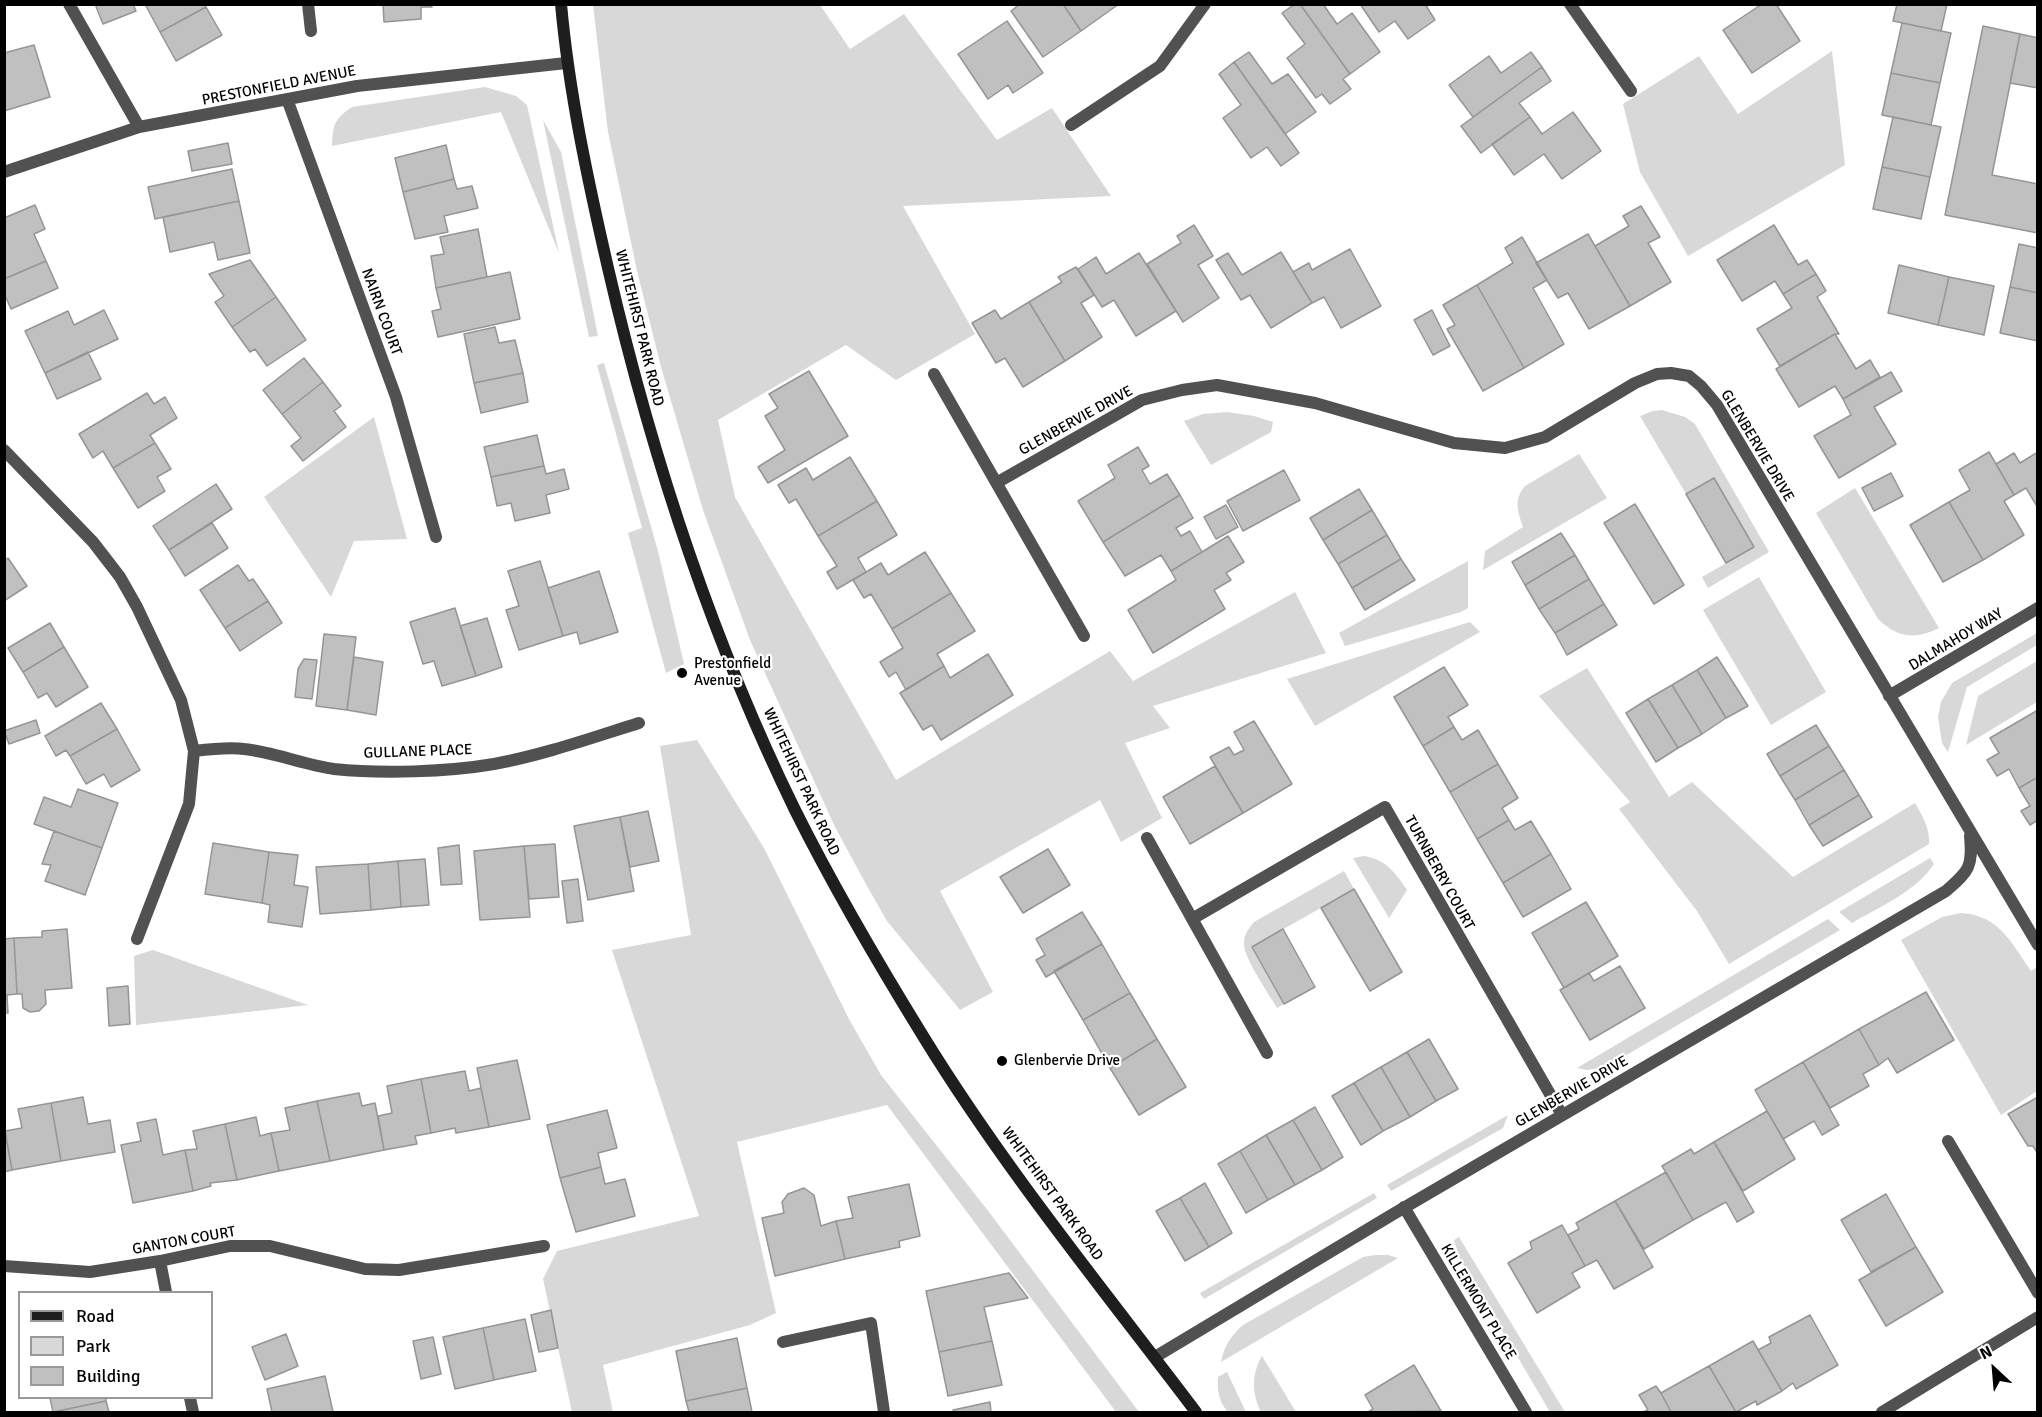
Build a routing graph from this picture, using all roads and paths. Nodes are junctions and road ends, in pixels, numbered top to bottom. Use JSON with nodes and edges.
{"nodes":[{"id":1,"x":69,"y":4,"type":"edge"},
{"id":2,"x":308,"y":4,"type":"edge"},
{"id":3,"x":561,"y":4,"type":"edge"},
{"id":4,"x":1204,"y":4,"type":"edge"},
{"id":5,"x":1570,"y":4,"type":"edge"},
{"id":6,"x":312,"y":31,"type":"dead end"},
{"id":7,"x":566,"y":63,"type":"junction"},
{"id":8,"x":1631,"y":90,"type":"dead end"},
{"id":9,"x":287,"y":99,"type":"junction"},
{"id":10,"x":1071,"y":125,"type":"dead end"},
{"id":11,"x":139,"y":127,"type":"junction"},
{"id":12,"x":4,"y":172,"type":"edge"},
{"id":13,"x":934,"y":374,"type":"dead end"},
{"id":14,"x":5,"y":450,"type":"edge"},
{"id":15,"x":998,"y":482,"type":"junction"},
{"id":16,"x":436,"y":537,"type":"dead end"},
{"id":17,"x":2037,"y":608,"type":"edge"},
{"id":18,"x":1084,"y":636,"type":"dead end"},
{"id":19,"x":1889,"y":696,"type":"junction"},
{"id":20,"x":639,"y":723,"type":"dead end"},
{"id":21,"x":194,"y":751,"type":"junction"},
{"id":22,"x":1970,"y":832,"type":"junction"},
{"id":23,"x":1147,"y":838,"type":"dead end"},
{"id":24,"x":1192,"y":919,"type":"junction"},
{"id":25,"x":137,"y":939,"type":"dead end"},
{"id":26,"x":2037,"y":945,"type":"edge"},
{"id":27,"x":1267,"y":1053,"type":"dead end"},
{"id":28,"x":1562,"y":1115,"type":"junction"},
{"id":29,"x":1948,"y":1142,"type":"dead end"},
{"id":30,"x":1404,"y":1208,"type":"junction"},
{"id":31,"x":544,"y":1246,"type":"dead end"},
{"id":32,"x":159,"y":1261,"type":"junction"},
{"id":33,"x":4,"y":1266,"type":"edge"},
{"id":34,"x":166,"y":1291,"type":"edge"},
{"id":35,"x":2037,"y":1293,"type":"edge"},
{"id":36,"x":2037,"y":1317,"type":"edge"},
{"id":37,"x":783,"y":1342,"type":"dead end"},
{"id":38,"x":1155,"y":1357,"type":"junction"},
{"id":39,"x":884,"y":1413,"type":"edge"},
{"id":40,"x":1196,"y":1413,"type":"edge"},
{"id":41,"x":1526,"y":1413,"type":"edge"},
{"id":42,"x":1882,"y":1413,"type":"edge"}],
"edges":[{"from":1,"to":11,"type":"street"},
{"from":2,"to":6,"type":"street"},
{"from":3,"to":7,"type":"street","name":"WHITEHIRST PARK ROAD"},
{"from":4,"to":10,"type":"street"},
{"from":5,"to":8,"type":"street"},
{"from":7,"to":9,"type":"street","name":"PRESTONFIELD AVENUE"},
{"from":7,"to":38,"type":"street","name":"WHITEHIRST PARK ROAD"},
{"from":9,"to":11,"type":"street","name":"PRESTONFIELD AVENUE"},
{"from":9,"to":16,"type":"street","name":"NAIRN COURT"},
{"from":11,"to":12,"type":"street","name":"PRESTONFIELD AVENUE"},
{"from":13,"to":15,"type":"street"},
{"from":14,"to":21,"type":"street"},
{"from":15,"to":18,"type":"street"},
{"from":15,"to":19,"type":"street","name":"GLENBERVIE DRIVE"},
{"from":17,"to":19,"type":"street","name":"DALMAHOY WAY"},
{"from":19,"to":22,"type":"street","name":"GLENBERVIE DRIVE"},
{"from":20,"to":21,"type":"street","name":"GULLANE PLACE"},
{"from":21,"to":25,"type":"street"},
{"from":22,"to":26,"type":"street","name":"GLENBERVIE DRIVE"},
{"from":22,"to":28,"type":"street","name":"GLENBERVIE DRIVE"},
{"from":23,"to":24,"type":"street"},
{"from":24,"to":27,"type":"street"},
{"from":24,"to":28,"type":"street","name":"TURNBERRY COURT"},
{"from":28,"to":30,"type":"street","name":"GLENBERVIE DRIVE"},
{"from":29,"to":35,"type":"street"},
{"from":30,"to":38,"type":"street","name":"GLENBERVIE DRIVE"},
{"from":30,"to":41,"type":"street","name":"KILLERMONT PLACE"},
{"from":31,"to":32,"type":"street","name":"GANTON COURT"},
{"from":32,"to":33,"type":"street","name":"GANTON COURT"},
{"from":32,"to":34,"type":"street"},
{"from":36,"to":42,"type":"street"},
{"from":37,"to":39,"type":"street"},
{"from":38,"to":40,"type":"street","name":"WHITEHIRST PARK ROAD"}]}
